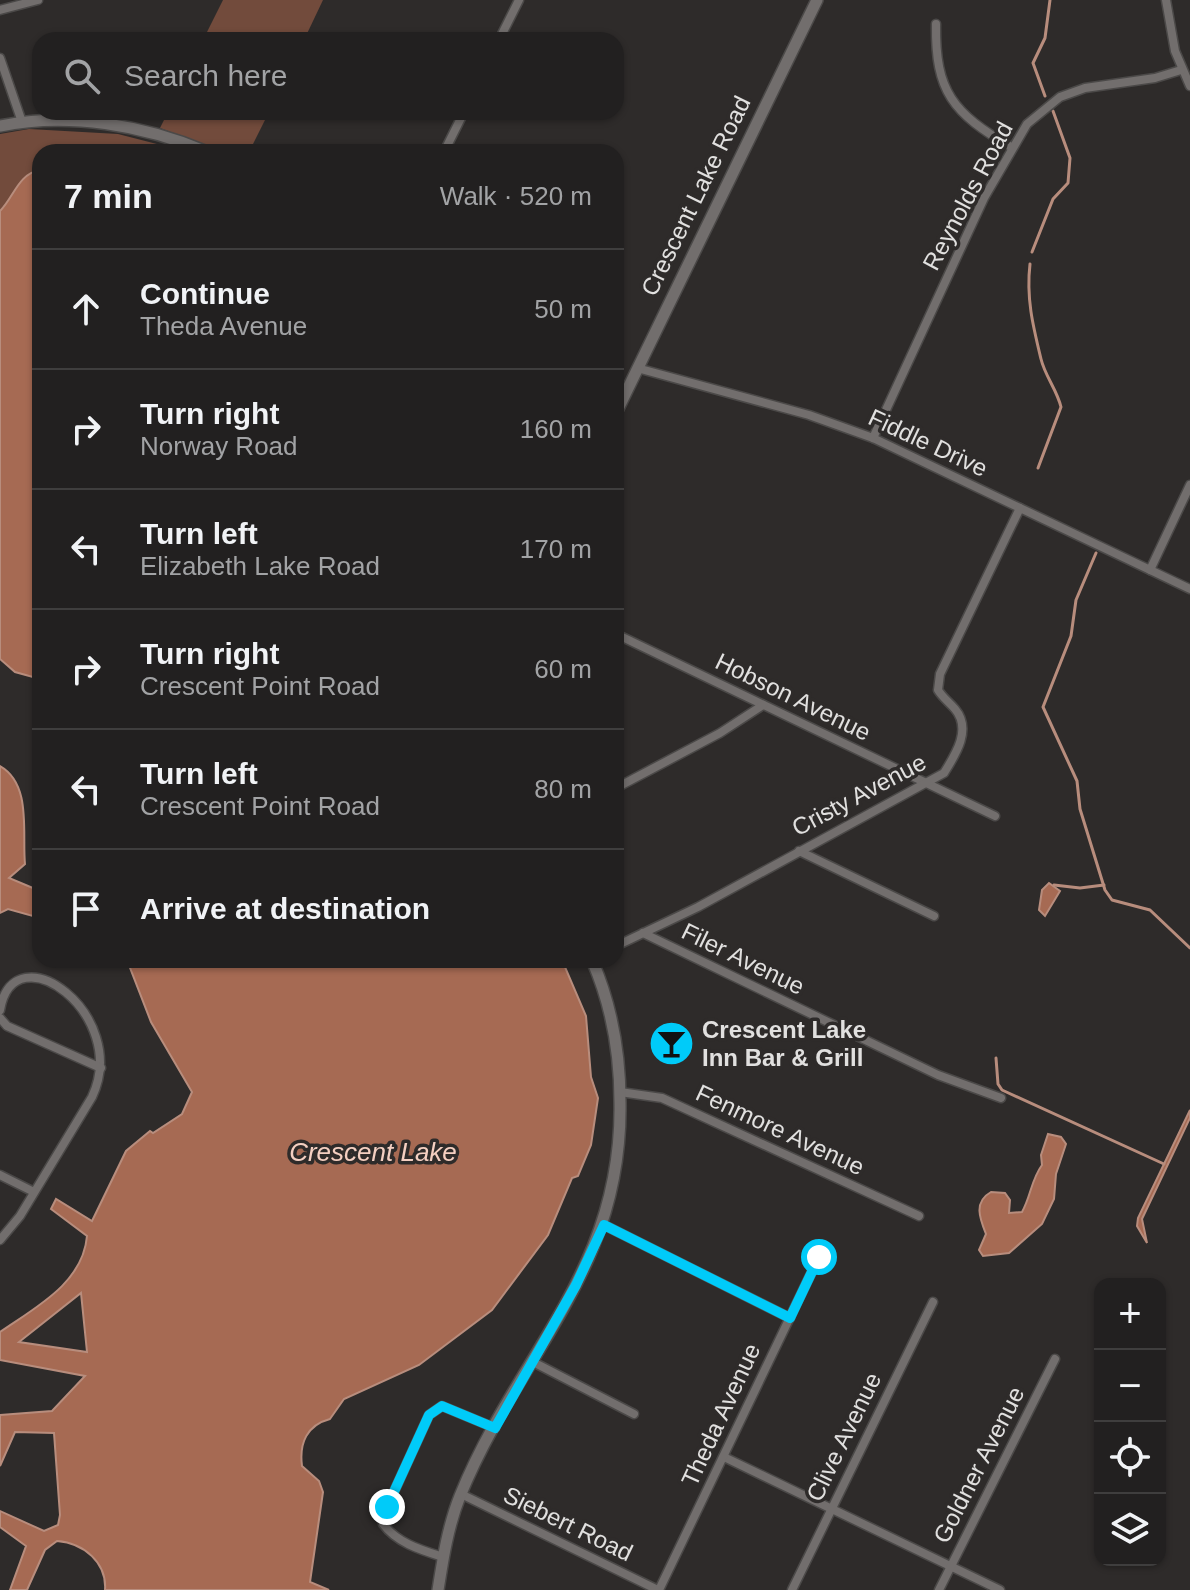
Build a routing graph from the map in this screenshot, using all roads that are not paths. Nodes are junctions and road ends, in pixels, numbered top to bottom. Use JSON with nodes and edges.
{"nodes":[{"id":1,"x":38,"y":0,"type":"edge"},
{"id":2,"x":519,"y":0,"type":"edge"},
{"id":3,"x":817,"y":0,"type":"edge"},
{"id":4,"x":1166,"y":0,"type":"edge"},
{"id":5,"x":0,"y":10,"type":"edge"},
{"id":6,"x":936,"y":24,"type":"dead end"},
{"id":7,"x":503,"y":32,"type":"edge"},
{"id":8,"x":0,"y":58,"type":"edge"},
{"id":9,"x":1181,"y":70,"type":"junction"},
{"id":10,"x":1190,"y":86,"type":"edge"},
{"id":11,"x":460,"y":120,"type":"edge"},
{"id":12,"x":22,"y":122,"type":"junction"},
{"id":13,"x":0,"y":126,"type":"edge"},
{"id":14,"x":185,"y":144,"type":"edge"},
{"id":15,"x":448,"y":144,"type":"edge"},
{"id":16,"x":1011,"y":147,"type":"junction"},
{"id":17,"x":637,"y":368,"type":"junction"},
{"id":18,"x":624,"y":396,"type":"edge"},
{"id":19,"x":873,"y":438,"type":"junction"},
{"id":20,"x":1190,"y":485,"type":"edge"},
{"id":21,"x":1020,"y":508,"type":"junction"},
{"id":22,"x":1150,"y":570,"type":"junction"},
{"id":23,"x":1190,"y":589,"type":"edge"},
{"id":24,"x":624,"y":638,"type":"edge"},
{"id":25,"x":763,"y":705,"type":"junction"},
{"id":26,"x":624,"y":784,"type":"edge"},
{"id":27,"x":927,"y":784,"type":"junction"},
{"id":28,"x":995,"y":816,"type":"dead end"},
{"id":29,"x":799,"y":851,"type":"junction"},
{"id":30,"x":934,"y":916,"type":"dead end"},
{"id":31,"x":643,"y":933,"type":"junction"},
{"id":32,"x":624,"y":942,"type":"edge"},
{"id":33,"x":595,"y":968,"type":"edge"},
{"id":34,"x":1,"y":1005,"type":"edge"},
{"id":35,"x":0,"y":1018,"type":"edge"},
{"id":36,"x":101,"y":1068,"type":"junction"},
{"id":37,"x":620,"y":1092,"type":"junction"},
{"id":38,"x":1001,"y":1098,"type":"dead end"},
{"id":39,"x":0,"y":1175,"type":"edge"},
{"id":40,"x":34,"y":1192,"type":"junction"},
{"id":41,"x":919,"y":1216,"type":"dead end"},
{"id":42,"x":604,"y":1225,"type":"junction"},
{"id":43,"x":0,"y":1240,"type":"edge"},
{"id":44,"x":819,"y":1257,"type":"dead end"},
{"id":45,"x":933,"y":1302,"type":"dead end"},
{"id":46,"x":790,"y":1318,"type":"junction"},
{"id":47,"x":1055,"y":1359,"type":"dead end"},
{"id":48,"x":533,"y":1362,"type":"junction"},
{"id":49,"x":634,"y":1414,"type":"dead end"},
{"id":50,"x":495,"y":1428,"type":"junction"},
{"id":51,"x":724,"y":1457,"type":"junction"},
{"id":52,"x":461,"y":1494,"type":"junction"},
{"id":53,"x":831,"y":1508,"type":"junction"},
{"id":54,"x":443,"y":1557,"type":"junction"},
{"id":55,"x":951,"y":1565,"type":"junction"},
{"id":56,"x":438,"y":1590,"type":"edge"},
{"id":57,"x":658,"y":1590,"type":"edge"},
{"id":58,"x":792,"y":1590,"type":"edge"},
{"id":59,"x":939,"y":1590,"type":"edge"},
{"id":60,"x":1000,"y":1590,"type":"edge"}],
"edges":[{"from":1,"to":5,"type":"street"},
{"from":2,"to":7,"type":"street"},
{"from":3,"to":17,"type":"street","name":"Crescent Lake Road"},
{"from":4,"to":9,"type":"street"},
{"from":6,"to":16,"type":"street"},
{"from":8,"to":12,"type":"street"},
{"from":9,"to":10,"type":"street"},
{"from":9,"to":16,"type":"street","name":"Reynolds Road"},
{"from":11,"to":15,"type":"street"},
{"from":12,"to":13,"type":"street"},
{"from":12,"to":14,"type":"street"},
{"from":16,"to":19,"type":"street","name":"Reynolds Road"},
{"from":17,"to":18,"type":"street","name":"Crescent Lake Road"},
{"from":17,"to":19,"type":"street","name":"Fiddle Drive"},
{"from":19,"to":21,"type":"street","name":"Fiddle Drive"},
{"from":20,"to":22,"type":"street"},
{"from":21,"to":22,"type":"street","name":"Fiddle Drive"},
{"from":21,"to":27,"type":"street","name":"Cristy Avenue"},
{"from":22,"to":23,"type":"street","name":"Fiddle Drive"},
{"from":24,"to":25,"type":"street","name":"Hobson Avenue"},
{"from":25,"to":26,"type":"street"},
{"from":25,"to":27,"type":"street","name":"Hobson Avenue"},
{"from":27,"to":28,"type":"street","name":"Hobson Avenue"},
{"from":27,"to":29,"type":"street","name":"Cristy Avenue"},
{"from":29,"to":30,"type":"street"},
{"from":29,"to":31,"type":"street","name":"Cristy Avenue"},
{"from":31,"to":32,"type":"street","name":"Cristy Avenue"},
{"from":31,"to":38,"type":"street","name":"Filer Avenue"},
{"from":33,"to":37,"type":"street"},
{"from":34,"to":36,"type":"street"},
{"from":35,"to":36,"type":"street"},
{"from":36,"to":40,"type":"street"},
{"from":37,"to":41,"type":"street","name":"Fenmore Avenue"},
{"from":37,"to":42,"type":"street"},
{"from":39,"to":40,"type":"street"},
{"from":40,"to":43,"type":"street"},
{"from":42,"to":46,"type":"street"},
{"from":42,"to":48,"type":"street"},
{"from":44,"to":46,"type":"street","name":"Theda Avenue"},
{"from":45,"to":53,"type":"street","name":"Clive Avenue"},
{"from":46,"to":51,"type":"street","name":"Theda Avenue"},
{"from":47,"to":55,"type":"street","name":"Goldner Avenue"},
{"from":48,"to":49,"type":"street"},
{"from":48,"to":50,"type":"street"},
{"from":50,"to":52,"type":"street"},
{"from":50,"to":54,"type":"street"},
{"from":51,"to":53,"type":"street"},
{"from":51,"to":57,"type":"street","name":"Theda Avenue"},
{"from":52,"to":54,"type":"street"},
{"from":52,"to":57,"type":"street","name":"Siebert Road"},
{"from":53,"to":55,"type":"street"},
{"from":53,"to":58,"type":"street","name":"Clive Avenue"},
{"from":54,"to":56,"type":"street"},
{"from":55,"to":59,"type":"street","name":"Goldner Avenue"},
{"from":55,"to":60,"type":"street"}]}
